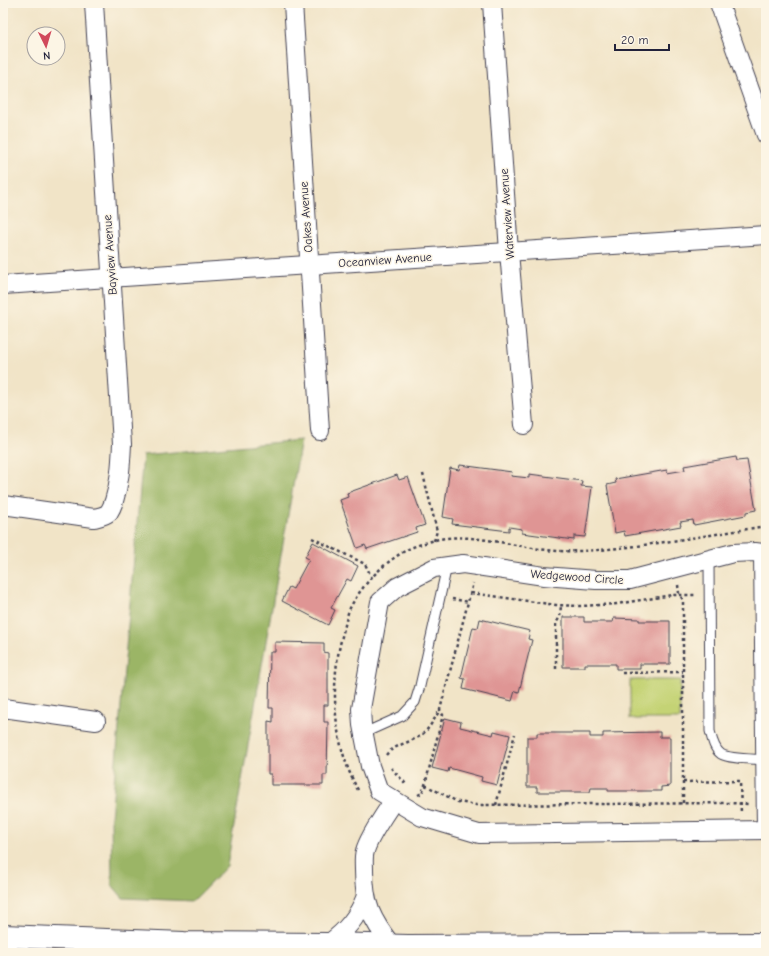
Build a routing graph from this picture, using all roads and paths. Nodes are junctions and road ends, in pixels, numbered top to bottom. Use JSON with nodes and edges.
{"nodes":[{"id":1,"x":94,"y":3,"type":"edge"},
{"id":2,"x":293,"y":3,"type":"edge"},
{"id":3,"x":492,"y":3,"type":"edge"},
{"id":4,"x":718,"y":3,"type":"edge"},
{"id":5,"x":766,"y":135,"type":"edge"},
{"id":6,"x":766,"y":235,"type":"edge"},
{"id":7,"x":509,"y":252,"type":"junction"},
{"id":8,"x":309,"y":265,"type":"junction"},
{"id":9,"x":112,"y":278,"type":"junction"},
{"id":10,"x":3,"y":285,"type":"edge"},
{"id":11,"x":524,"y":425,"type":"dead end"},
{"id":12,"x":320,"y":431,"type":"dead end"},
{"id":13,"x":423,"y":474,"type":"dead end"},
{"id":14,"x":3,"y":505,"type":"edge"},
{"id":15,"x":766,"y":526,"type":"edge"},
{"id":16,"x":312,"y":538,"type":"dead end"},
{"id":17,"x":433,"y":541,"type":"junction"},
{"id":18,"x":709,"y":560,"type":"junction"},
{"id":19,"x":447,"y":566,"type":"junction"},
{"id":20,"x":476,"y":566,"type":"junction"},
{"id":21,"x":677,"y":568,"type":"junction"},
{"id":22,"x":372,"y":578,"type":"junction"},
{"id":23,"x":472,"y":593,"type":"junction"},
{"id":24,"x":709,"y":595,"type":"junction"},
{"id":25,"x":681,"y":596,"type":"junction"},
{"id":26,"x":561,"y":605,"type":"junction"},
{"id":27,"x":556,"y":669,"type":"dead end"},
{"id":28,"x":683,"y":672,"type":"junction"},
{"id":29,"x":622,"y":673,"type":"dead end"},
{"id":30,"x":3,"y":708,"type":"edge"},
{"id":31,"x":440,"y":710,"type":"junction"},
{"id":32,"x":96,"y":721,"type":"dead end"},
{"id":33,"x":364,"y":733,"type":"junction"},
{"id":34,"x":516,"y":734,"type":"dead end"},
{"id":35,"x":385,"y":756,"type":"dead end"},
{"id":36,"x":765,"y":760,"type":"edge"},
{"id":37,"x":389,"y":763,"type":"dead end"},
{"id":38,"x":683,"y":782,"type":"junction"},
{"id":39,"x":425,"y":785,"type":"junction"},
{"id":40,"x":412,"y":791,"type":"dead end"},
{"id":41,"x":362,"y":796,"type":"dead end"},
{"id":42,"x":416,"y":796,"type":"dead end"},
{"id":43,"x":394,"y":800,"type":"junction"},
{"id":44,"x":683,"y":804,"type":"junction"},
{"id":45,"x":741,"y":804,"type":"junction"},
{"id":46,"x":748,"y":804,"type":"dead end"},
{"id":47,"x":496,"y":805,"type":"junction"},
{"id":48,"x":742,"y":820,"type":"dead end"},
{"id":49,"x":766,"y":830,"type":"edge"},
{"id":50,"x":366,"y":896,"type":"junction"},
{"id":51,"x":3,"y":936,"type":"edge"},
{"id":52,"x":328,"y":944,"type":"junction"},
{"id":53,"x":766,"y":944,"type":"edge"},
{"id":54,"x":392,"y":946,"type":"junction"}],
"edges":[{"from":1,"to":9,"type":"street","name":"Bayview Avenue"},
{"from":2,"to":8,"type":"street","name":"Oakes Avenue"},
{"from":3,"to":7,"type":"street","name":"Waterview Avenue"},
{"from":4,"to":5,"type":"street"},
{"from":6,"to":7,"type":"street","name":"Oceanview Avenue"},
{"from":7,"to":8,"type":"street","name":"Oceanview Avenue"},
{"from":7,"to":11,"type":"street","name":"Waterview Avenue"},
{"from":8,"to":9,"type":"street","name":"Oceanview Avenue"},
{"from":8,"to":12,"type":"street","name":"Oakes Avenue"},
{"from":9,"to":10,"type":"street","name":"Oceanview Avenue"},
{"from":9,"to":14,"type":"street","name":"Bayview Avenue"},
{"from":13,"to":17,"type":"path"},
{"from":15,"to":17,"type":"path"},
{"from":16,"to":22,"type":"path"},
{"from":17,"to":22,"type":"path"},
{"from":18,"to":21,"type":"street","name":"Wedgewood Circle"},
{"from":18,"to":24,"type":"lane"},
{"from":18,"to":36,"type":"street","name":"Wedgewood Circle"},
{"from":19,"to":20,"type":"street","name":"Wedgewood Circle"},
{"from":19,"to":33,"type":"lane"},
{"from":19,"to":33,"type":"street","name":"Wedgewood Circle"},
{"from":20,"to":21,"type":"street","name":"Wedgewood Circle"},
{"from":20,"to":23,"type":"path"},
{"from":21,"to":25,"type":"path"},
{"from":22,"to":41,"type":"path"},
{"from":23,"to":26,"type":"path"},
{"from":23,"to":31,"type":"path"},
{"from":24,"to":25,"type":"path"},
{"from":24,"to":36,"type":"lane"},
{"from":25,"to":26,"type":"path"},
{"from":25,"to":28,"type":"path"},
{"from":26,"to":27,"type":"path"},
{"from":28,"to":29,"type":"path"},
{"from":28,"to":38,"type":"path"},
{"from":30,"to":32,"type":"street"},
{"from":31,"to":35,"type":"path"},
{"from":31,"to":39,"type":"path"},
{"from":33,"to":43,"type":"street","name":"Wedgewood Circle"},
{"from":34,"to":47,"type":"path"},
{"from":36,"to":49,"type":"street","name":"Wedgewood Circle"},
{"from":37,"to":40,"type":"path"},
{"from":38,"to":44,"type":"path"},
{"from":38,"to":45,"type":"path"},
{"from":39,"to":42,"type":"path"},
{"from":39,"to":47,"type":"path"},
{"from":43,"to":49,"type":"street","name":"Wedgewood Circle"},
{"from":43,"to":50,"type":"street"},
{"from":44,"to":45,"type":"path"},
{"from":44,"to":47,"type":"path"},
{"from":45,"to":46,"type":"path"},
{"from":45,"to":48,"type":"path"},
{"from":50,"to":52,"type":"street"},
{"from":50,"to":54,"type":"street"},
{"from":51,"to":52,"type":"highway"},
{"from":52,"to":54,"type":"highway"},
{"from":53,"to":54,"type":"highway"}]}
